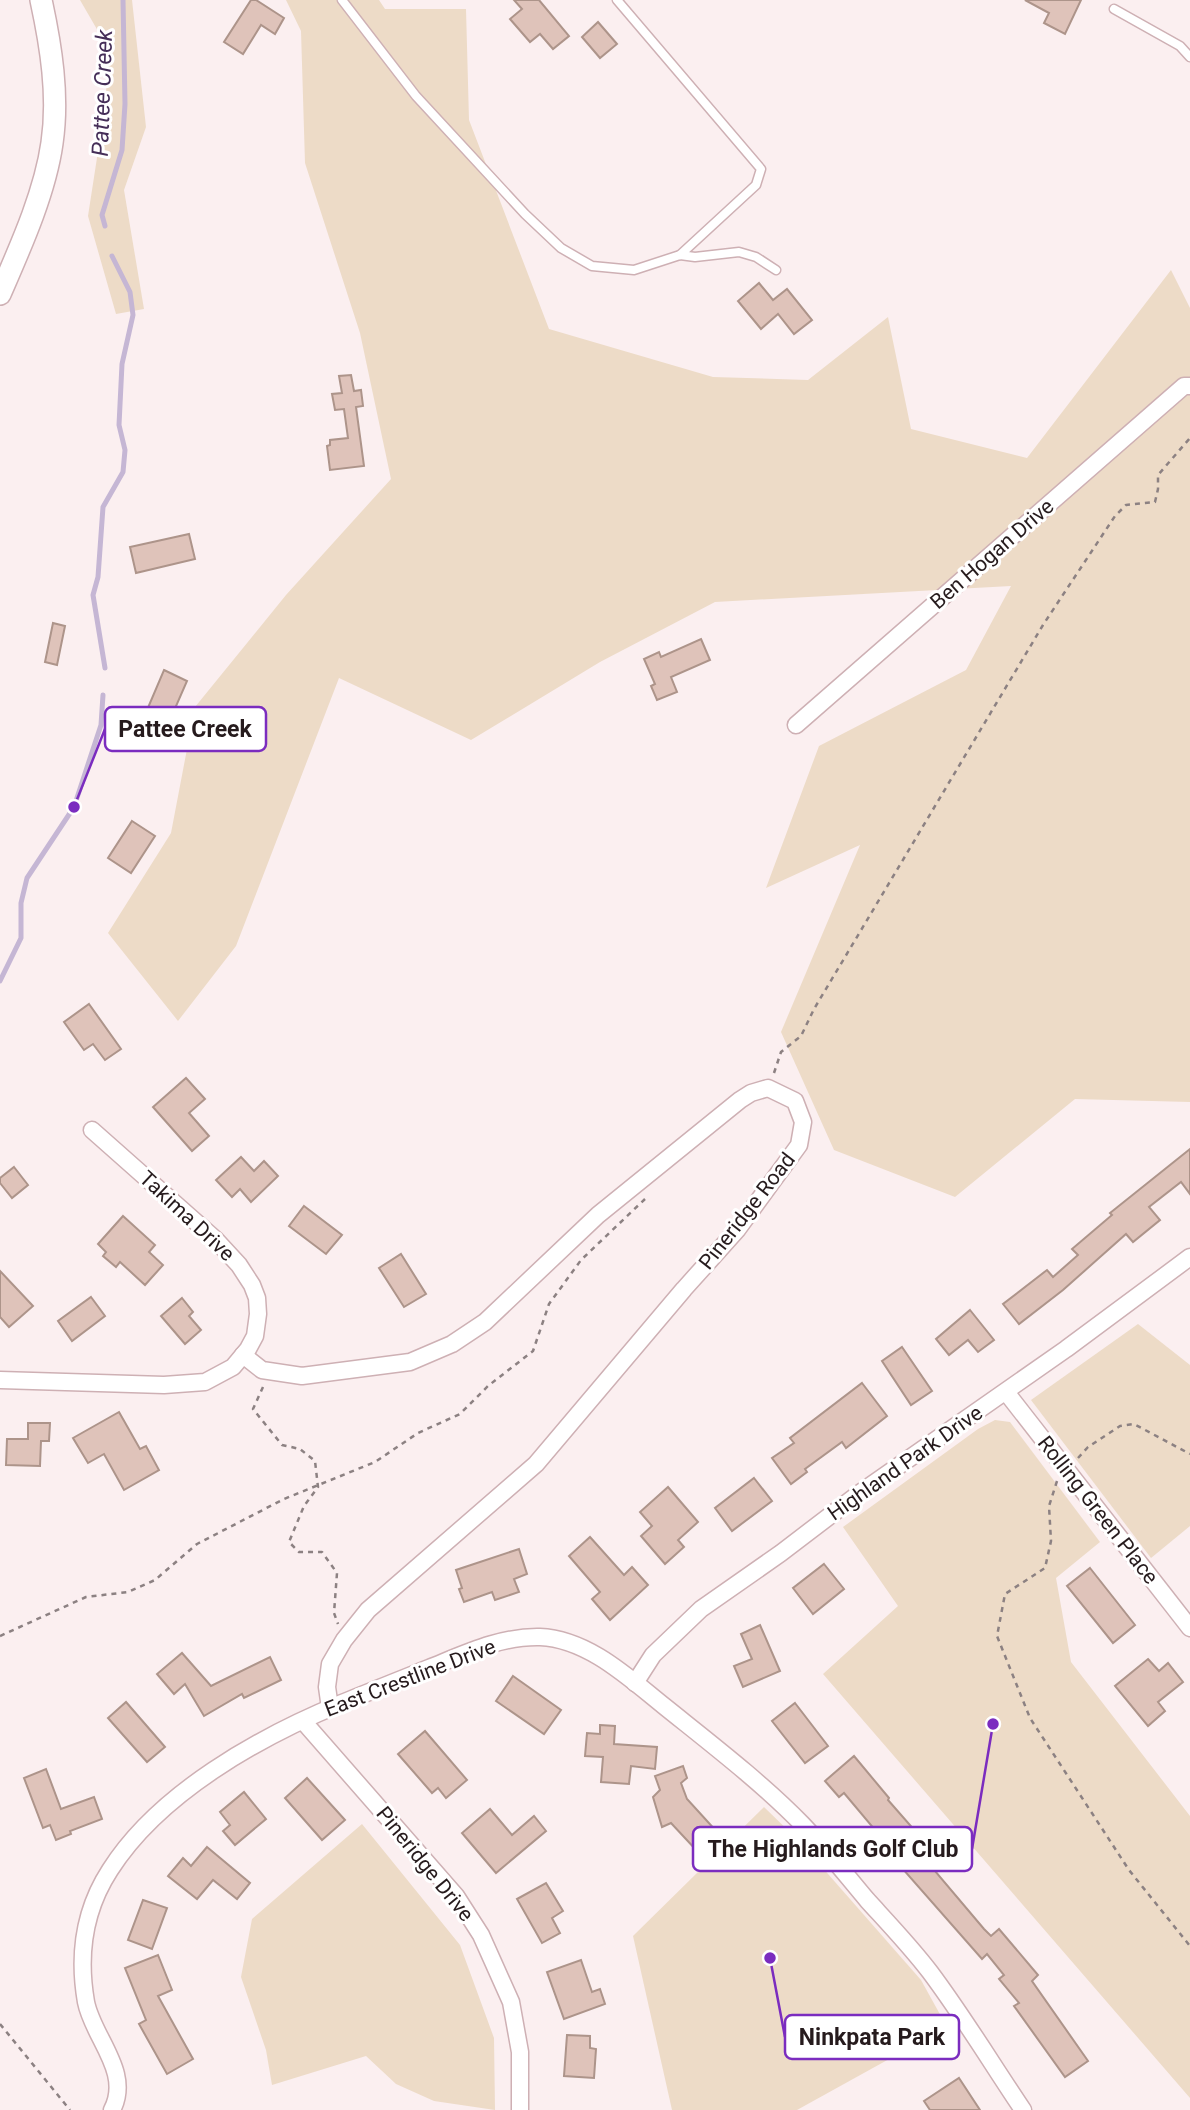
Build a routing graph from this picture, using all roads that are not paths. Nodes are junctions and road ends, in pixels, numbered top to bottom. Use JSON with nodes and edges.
{"nodes":[{"id":1,"x":41,"y":0,"type":"edge"},
{"id":2,"x":342,"y":0,"type":"edge"},
{"id":3,"x":617,"y":0,"type":"edge"},
{"id":4,"x":1114,"y":9,"type":"dead end"},
{"id":5,"x":1190,"y":57,"type":"edge"},
{"id":6,"x":680,"y":256,"type":"junction"},
{"id":7,"x":776,"y":270,"type":"dead end"},
{"id":8,"x":0,"y":292,"type":"edge"},
{"id":9,"x":1190,"y":386,"type":"edge"},
{"id":10,"x":796,"y":725,"type":"dead end"},
{"id":11,"x":92,"y":1130,"type":"dead end"},
{"id":12,"x":1190,"y":1257,"type":"edge"},
{"id":13,"x":243,"y":1355,"type":"junction"},
{"id":14,"x":0,"y":1380,"type":"edge"},
{"id":15,"x":1006,"y":1392,"type":"junction"},
{"id":16,"x":1190,"y":1629,"type":"edge"},
{"id":17,"x":635,"y":1683,"type":"junction"},
{"id":18,"x":330,"y":1708,"type":"junction"},
{"id":19,"x":303,"y":1721,"type":"junction"},
{"id":20,"x":112,"y":2110,"type":"edge"},
{"id":21,"x":520,"y":2110,"type":"edge"},
{"id":22,"x":1023,"y":2110,"type":"edge"}],
"edges":[{"from":1,"to":8,"type":"street"},
{"from":2,"to":6,"type":"lane"},
{"from":3,"to":6,"type":"lane"},
{"from":4,"to":5,"type":"lane"},
{"from":6,"to":7,"type":"lane"},
{"from":9,"to":10,"type":"street","name":"Ben Hogan Drive"},
{"from":11,"to":13,"type":"street","name":"Takima Drive"},
{"from":12,"to":15,"type":"street","name":"Highland Park Drive"},
{"from":13,"to":14,"type":"street","name":"Takima Drive"},
{"from":13,"to":18,"type":"street","name":"Pineridge Road"},
{"from":15,"to":16,"type":"street","name":"Rolling Green Place"},
{"from":15,"to":17,"type":"street","name":"Highland Park Drive"},
{"from":17,"to":18,"type":"street","name":"East Crestline Drive"},
{"from":17,"to":22,"type":"street","name":"East Crestline Drive"},
{"from":18,"to":19,"type":"street","name":"East Crestline Drive"},
{"from":19,"to":20,"type":"street","name":"East Crestline Drive"},
{"from":19,"to":21,"type":"street","name":"Pineridge Drive"}]}
